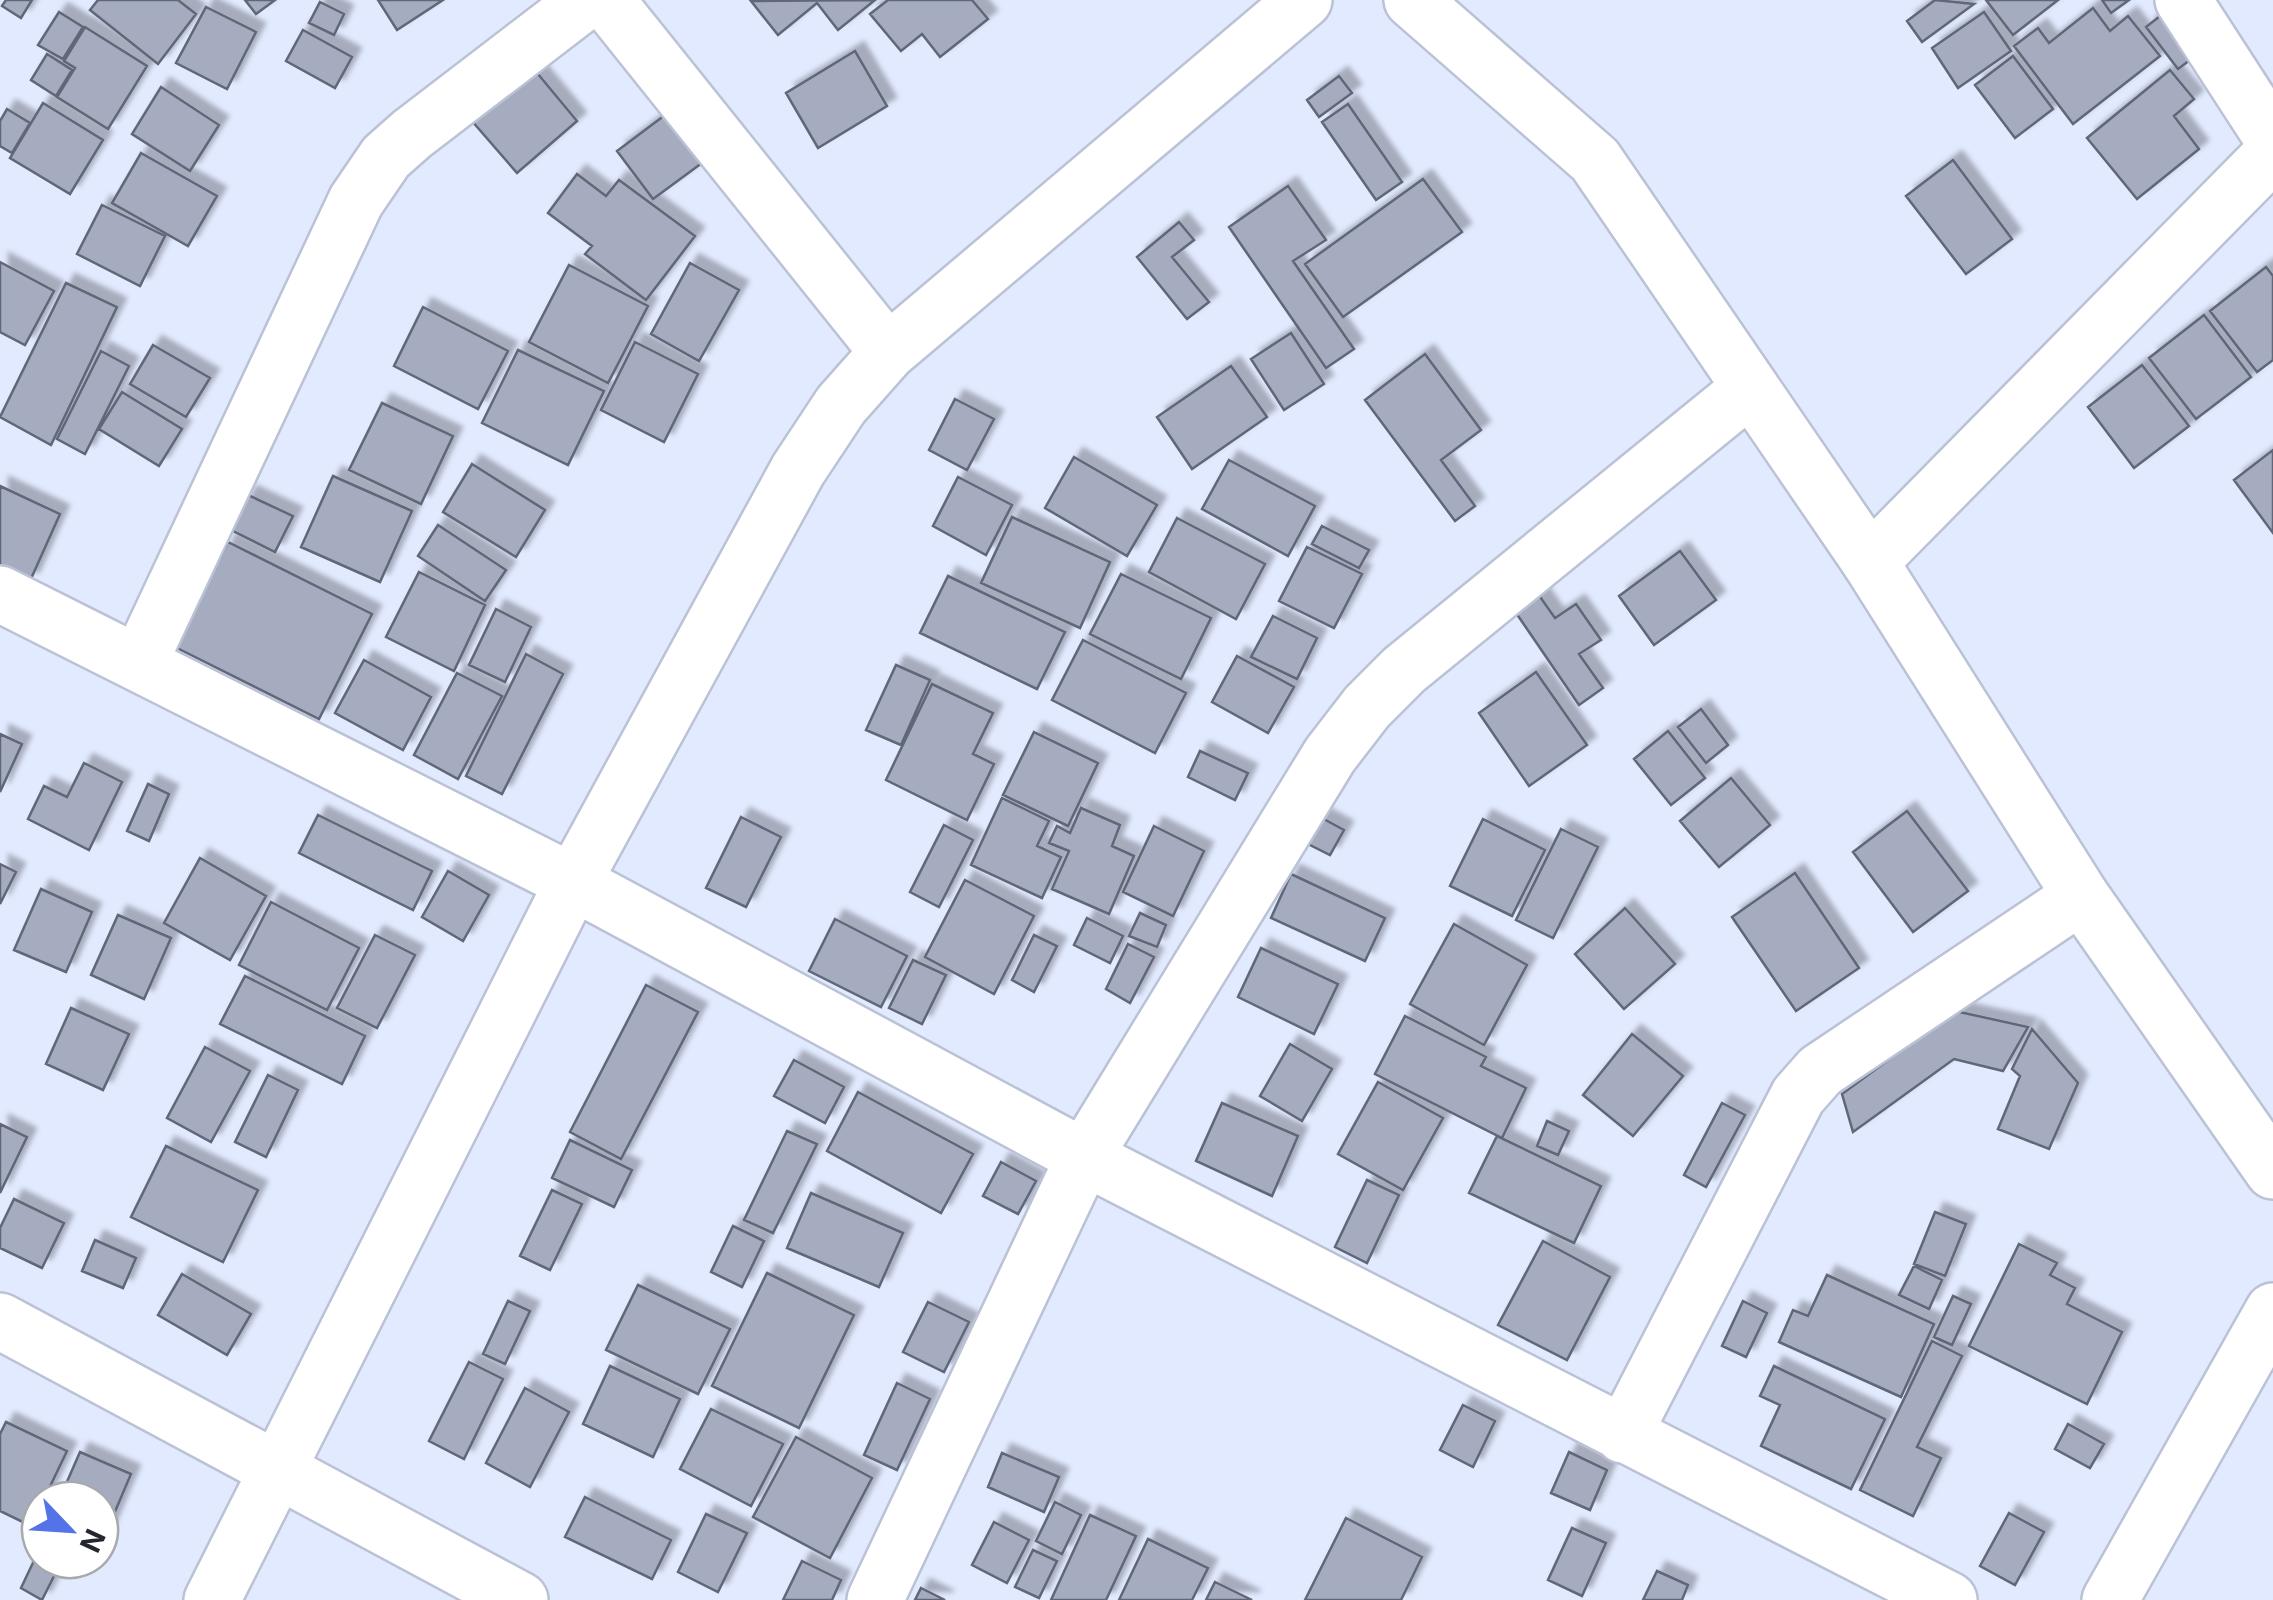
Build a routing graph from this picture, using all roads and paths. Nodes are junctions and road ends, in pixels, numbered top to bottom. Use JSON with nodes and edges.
{"nodes":[{"id":1,"x":587,"y":0,"type":"edge"},
{"id":2,"x":606,"y":0,"type":"edge"},
{"id":3,"x":1304,"y":0,"type":"edge"},
{"id":4,"x":1412,"y":0,"type":"edge"},
{"id":5,"x":2183,"y":0,"type":"edge"},
{"id":6,"x":2273,"y":139,"type":"edge"},
{"id":7,"x":2273,"y":153,"type":"edge"},
{"id":8,"x":888,"y":352,"type":"junction"},
{"id":9,"x":1749,"y":390,"type":"junction"},
{"id":10,"x":1870,"y":562,"type":"junction"},
{"id":11,"x":0,"y":594,"type":"edge"},
{"id":12,"x":139,"y":663,"type":"junction"},
{"id":13,"x":573,"y":882,"type":"junction"},
{"id":14,"x":2081,"y":896,"type":"junction"},
{"id":15,"x":1084,"y":1157,"type":"junction"},
{"id":16,"x":2273,"y":1171,"type":"edge"},
{"id":17,"x":2273,"y":1311,"type":"edge"},
{"id":18,"x":0,"y":1321,"type":"edge"},
{"id":19,"x":1622,"y":1435,"type":"junction"},
{"id":20,"x":276,"y":1473,"type":"junction"},
{"id":21,"x":212,"y":1600,"type":"edge"},
{"id":22,"x":520,"y":1600,"type":"edge"},
{"id":23,"x":875,"y":1600,"type":"edge"},
{"id":24,"x":1949,"y":1600,"type":"edge"},
{"id":25,"x":2110,"y":1600,"type":"edge"}],
"edges":[{"from":1,"to":12,"type":"street"},
{"from":2,"to":8,"type":"street"},
{"from":3,"to":8,"type":"street"},
{"from":4,"to":9,"type":"street"},
{"from":5,"to":6,"type":"street"},
{"from":7,"to":10,"type":"street"},
{"from":8,"to":13,"type":"street"},
{"from":9,"to":10,"type":"street"},
{"from":9,"to":15,"type":"street"},
{"from":10,"to":14,"type":"street"},
{"from":11,"to":12,"type":"street"},
{"from":12,"to":13,"type":"street"},
{"from":13,"to":15,"type":"street"},
{"from":13,"to":20,"type":"street"},
{"from":14,"to":16,"type":"street"},
{"from":14,"to":19,"type":"street"},
{"from":15,"to":19,"type":"street"},
{"from":15,"to":23,"type":"street"},
{"from":17,"to":25,"type":"street"},
{"from":18,"to":20,"type":"street"},
{"from":19,"to":24,"type":"street"},
{"from":20,"to":21,"type":"street"},
{"from":20,"to":22,"type":"street"}]}
